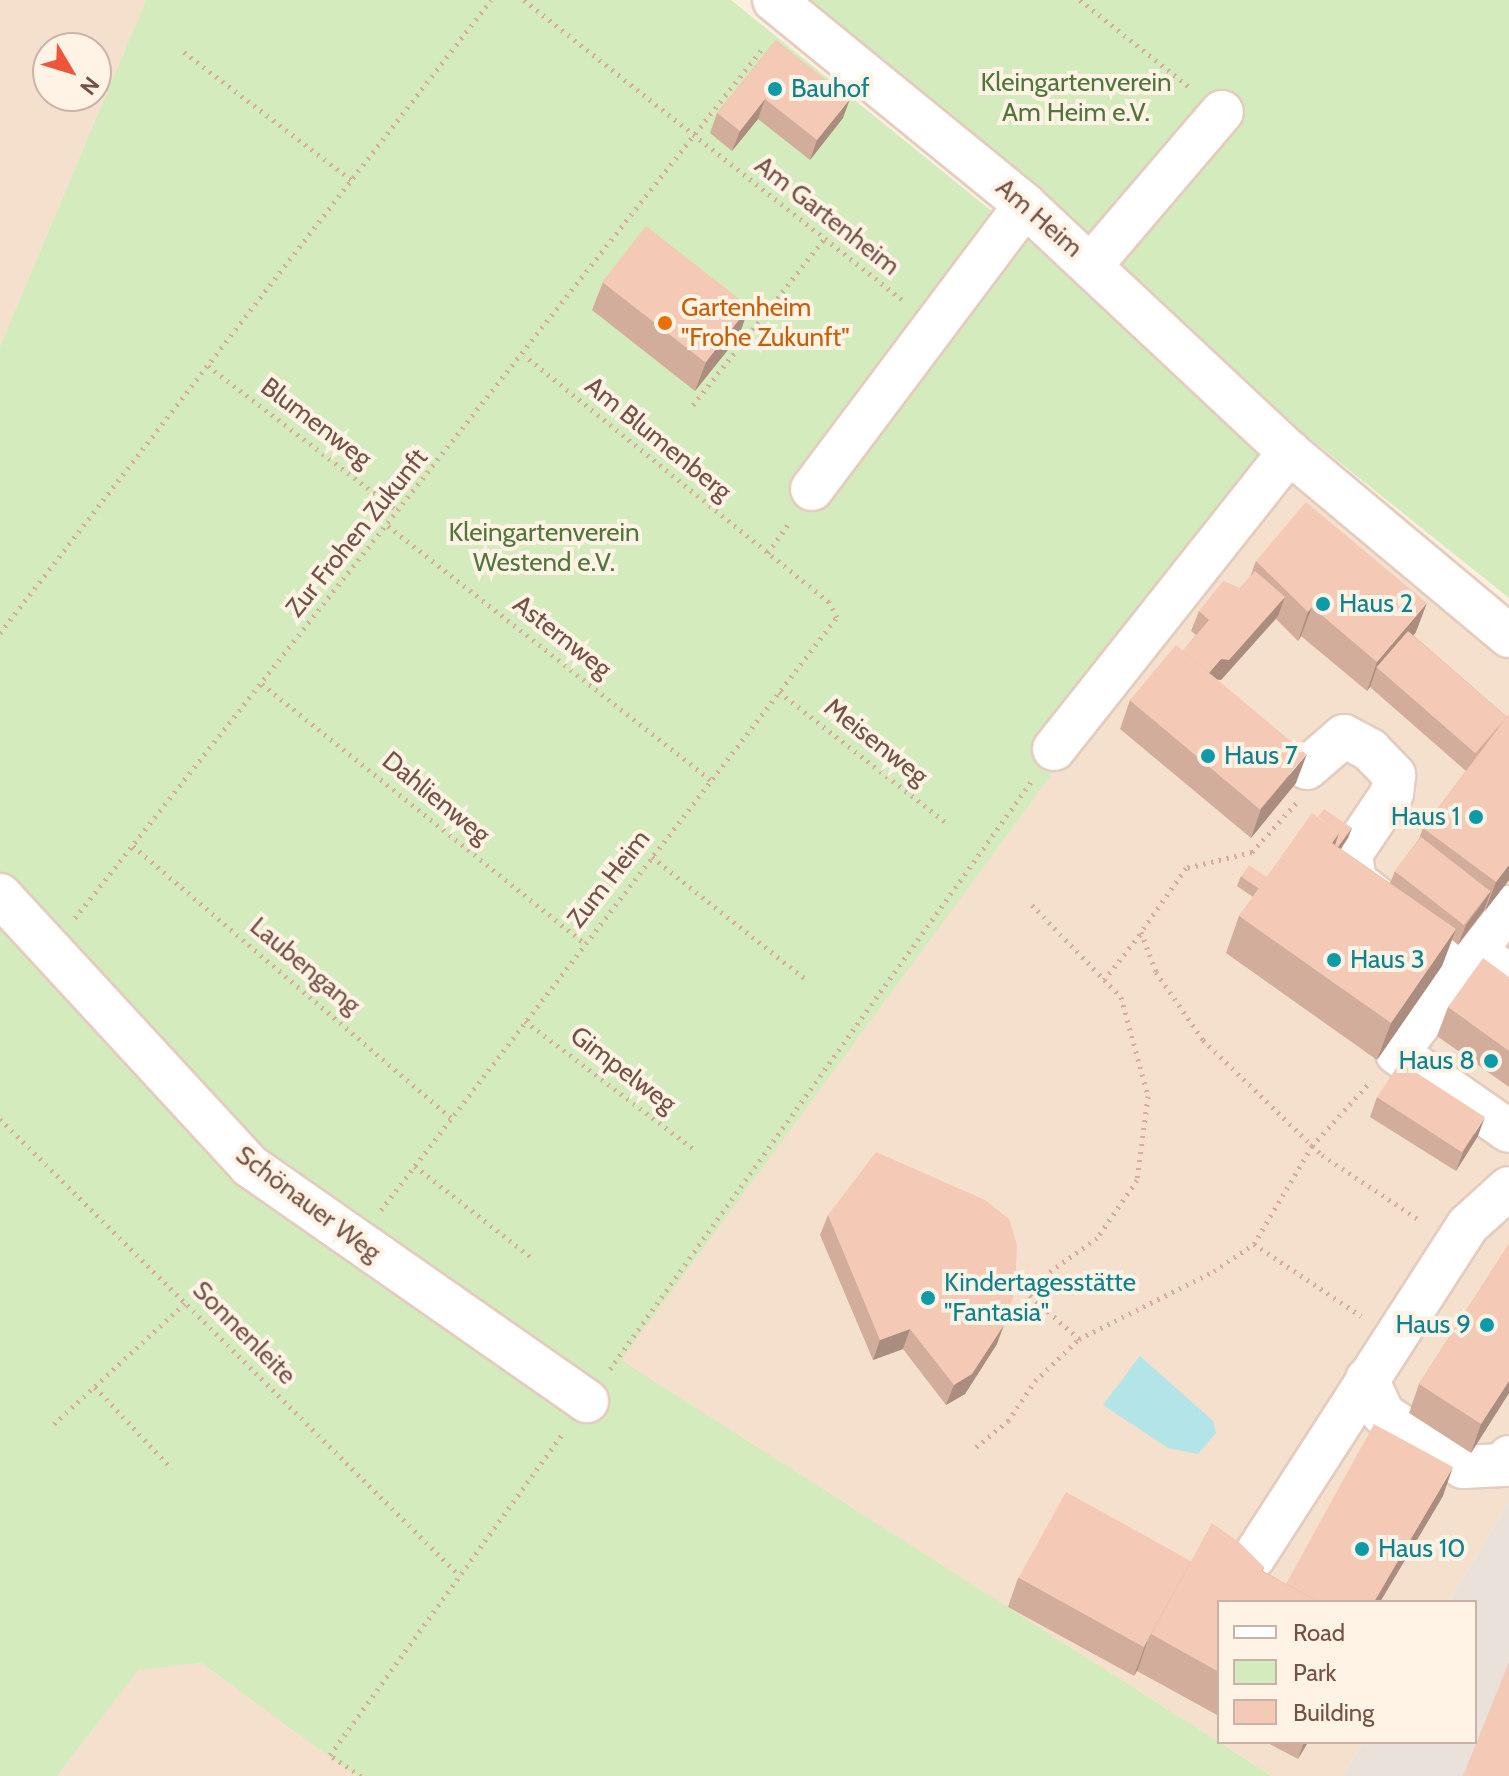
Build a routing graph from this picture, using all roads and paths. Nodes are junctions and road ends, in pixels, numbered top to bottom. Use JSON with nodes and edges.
{"nodes":[{"id":1,"x":491,"y":0,"type":"edge"},
{"id":2,"x":524,"y":0,"type":"edge"},
{"id":3,"x":774,"y":0,"type":"edge"},
{"id":4,"x":1080,"y":0,"type":"edge"},
{"id":5,"x":762,"y":49,"type":"dead end"},
{"id":6,"x":184,"y":52,"type":"dead end"},
{"id":7,"x":1222,"y":112,"type":"joint"},
{"id":8,"x":695,"y":140,"type":"junction"},
{"id":9,"x":353,"y":181,"type":"junction"},
{"id":10,"x":1025,"y":205,"type":"junction"},
{"id":11,"x":824,"y":239,"type":"junction"},
{"id":12,"x":1092,"y":264,"type":"junction"},
{"id":13,"x":933,"y":323,"type":"junction"},
{"id":14,"x":524,"y":355,"type":"junction"},
{"id":15,"x":208,"y":366,"type":"junction"},
{"id":16,"x":693,"y":405,"type":"dead end"},
{"id":17,"x":1289,"y":452,"type":"junction"},
{"id":18,"x":812,"y":489,"type":"dead end"},
{"id":19,"x":399,"y":512,"type":"junction"},
{"id":20,"x":388,"y":526,"type":"junction"},
{"id":21,"x":768,"y":553,"type":"joint"},
{"id":22,"x":0,"y":633,"type":"edge"},
{"id":23,"x":1509,"y":636,"type":"edge"},
{"id":24,"x":262,"y":684,"type":"junction"},
{"id":25,"x":779,"y":692,"type":"junction"},
{"id":26,"x":1054,"y":749,"type":"joint"},
{"id":27,"x":1307,"y":768,"type":"joint"},
{"id":28,"x":711,"y":780,"type":"junction"},
{"id":29,"x":948,"y":824,"type":"dead end"},
{"id":30,"x":133,"y":846,"type":"junction"},
{"id":31,"x":652,"y":857,"type":"junction"},
{"id":32,"x":0,"y":895,"type":"edge"},
{"id":33,"x":1032,"y":905,"type":"dead end"},
{"id":34,"x":1509,"y":907,"type":"edge"},
{"id":35,"x":1141,"y":932,"type":"junction"},
{"id":36,"x":585,"y":944,"type":"junction"},
{"id":37,"x":49,"y":950,"type":"junction"},
{"id":38,"x":1469,"y":959,"type":"junction"},
{"id":39,"x":1509,"y":976,"type":"edge"},
{"id":40,"x":1104,"y":980,"type":"junction"},
{"id":41,"x":808,"y":981,"type":"dead end"},
{"id":42,"x":525,"y":1021,"type":"junction"},
{"id":43,"x":1397,"y":1053,"type":"junction"},
{"id":44,"x":452,"y":1118,"type":"junction"},
{"id":45,"x":0,"y":1119,"type":"edge"},
{"id":46,"x":1509,"y":1131,"type":"edge"},
{"id":47,"x":1312,"y":1146,"type":"junction"},
{"id":48,"x":696,"y":1151,"type":"dead end"},
{"id":49,"x":415,"y":1166,"type":"junction"},
{"id":50,"x":1508,"y":1191,"type":"edge"},
{"id":51,"x":1465,"y":1229,"type":"junction"},
{"id":52,"x":356,"y":1242,"type":"junction"},
{"id":53,"x":1254,"y":1244,"type":"junction"},
{"id":54,"x":532,"y":1258,"type":"dead end"},
{"id":55,"x":185,"y":1303,"type":"junction"},
{"id":56,"x":1398,"y":1333,"type":"junction"},
{"id":57,"x":1079,"y":1339,"type":"junction"},
{"id":58,"x":1367,"y":1379,"type":"junction"},
{"id":59,"x":95,"y":1387,"type":"junction"},
{"id":60,"x":587,"y":1401,"type":"junction"},
{"id":61,"x":54,"y":1424,"type":"dead end"},
{"id":62,"x":976,"y":1447,"type":"dead end"},
{"id":63,"x":1509,"y":1457,"type":"edge"},
{"id":64,"x":172,"y":1469,"type":"dead end"},
{"id":65,"x":1254,"y":1557,"type":"edge"},
{"id":66,"x":460,"y":1576,"type":"junction"},
{"id":67,"x":361,"y":1776,"type":"edge"}],
"edges":[{"from":1,"to":9,"type":"path"},
{"from":2,"to":8,"type":"path","name":"Am Gartenheim"},
{"from":3,"to":10,"type":"street","name":"Am Heim"},
{"from":4,"to":7,"type":"path"},
{"from":5,"to":8,"type":"path","name":"Zur Frohen Zukunft"},
{"from":6,"to":9,"type":"path"},
{"from":7,"to":12,"type":"street"},
{"from":8,"to":11,"type":"path","name":"Am Gartenheim"},
{"from":8,"to":14,"type":"path","name":"Zur Frohen Zukunft"},
{"from":9,"to":15,"type":"path"},
{"from":10,"to":12,"type":"street","name":"Am Heim"},
{"from":10,"to":13,"type":"street"},
{"from":11,"to":13,"type":"path","name":"Am Gartenheim"},
{"from":11,"to":16,"type":"path"},
{"from":12,"to":17,"type":"street","name":"Am Heim"},
{"from":13,"to":18,"type":"street"},
{"from":14,"to":19,"type":"path","name":"Zur Frohen Zukunft"},
{"from":14,"to":21,"type":"path","name":"Am Blumenberg"},
{"from":15,"to":19,"type":"path","name":"Blumenweg"},
{"from":15,"to":22,"type":"path"},
{"from":17,"to":23,"type":"street","name":"Am Heim"},
{"from":17,"to":26,"type":"street"},
{"from":19,"to":20,"type":"path","name":"Zur Frohen Zukunft"},
{"from":20,"to":24,"type":"path","name":"Zur Frohen Zukunft"},
{"from":20,"to":28,"type":"path","name":"Asternweg"},
{"from":21,"to":25,"type":"path","name":"Zum Heim"},
{"from":24,"to":30,"type":"path","name":"Zur Frohen Zukunft"},
{"from":24,"to":36,"type":"path","name":"Dahlienweg"},
{"from":25,"to":28,"type":"path","name":"Zum Heim"},
{"from":25,"to":29,"type":"path","name":"Meisenweg"},
{"from":26,"to":60,"type":"path"},
{"from":27,"to":35,"type":"path"},
{"from":27,"to":38,"type":"street"},
{"from":28,"to":31,"type":"path","name":"Zum Heim"},
{"from":30,"to":37,"type":"path","name":"Zur Frohen Zukunft"},
{"from":30,"to":44,"type":"path","name":"Laubengang"},
{"from":31,"to":36,"type":"path","name":"Zum Heim"},
{"from":31,"to":41,"type":"path"},
{"from":32,"to":37,"type":"street","name":"Schönauer Weg"},
{"from":33,"to":40,"type":"path"},
{"from":34,"to":38,"type":"street"},
{"from":35,"to":40,"type":"path"},
{"from":35,"to":47,"type":"path"},
{"from":36,"to":42,"type":"path","name":"Zum Heim"},
{"from":37,"to":52,"type":"street","name":"Schönauer Weg"},
{"from":38,"to":39,"type":"street"},
{"from":38,"to":43,"type":"street"},
{"from":40,"to":57,"type":"path"},
{"from":42,"to":44,"type":"path","name":"Zum Heim"},
{"from":42,"to":48,"type":"path","name":"Gimpelweg"},
{"from":43,"to":46,"type":"street"},
{"from":43,"to":47,"type":"path"},
{"from":44,"to":49,"type":"path","name":"Zum Heim"},
{"from":45,"to":55,"type":"path","name":"Sonnenleite"},
{"from":47,"to":51,"type":"path"},
{"from":47,"to":53,"type":"path"},
{"from":49,"to":52,"type":"path","name":"Zum Heim"},
{"from":49,"to":54,"type":"path"},
{"from":50,"to":51,"type":"street"},
{"from":51,"to":56,"type":"street"},
{"from":52,"to":60,"type":"street","name":"Schönauer Weg"},
{"from":53,"to":56,"type":"path"},
{"from":53,"to":57,"type":"path"},
{"from":55,"to":59,"type":"path"},
{"from":55,"to":66,"type":"path","name":"Sonnenleite"},
{"from":56,"to":58,"type":"street"},
{"from":57,"to":62,"type":"path"},
{"from":58,"to":63,"type":"street"},
{"from":58,"to":65,"type":"street"},
{"from":59,"to":61,"type":"path"},
{"from":59,"to":64,"type":"path"},
{"from":60,"to":66,"type":"path"},
{"from":66,"to":67,"type":"path"}]}
